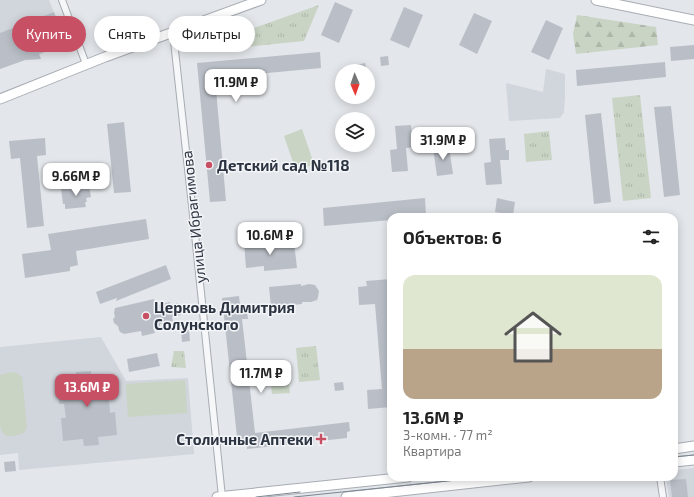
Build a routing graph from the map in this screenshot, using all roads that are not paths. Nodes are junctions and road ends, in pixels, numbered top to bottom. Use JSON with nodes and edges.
{"nodes":[{"id":1,"x":62,"y":0,"type":"edge"},
{"id":2,"x":261,"y":0,"type":"edge"},
{"id":3,"x":596,"y":0,"type":"edge"},
{"id":4,"x":217,"y":16,"type":"edge"},
{"id":5,"x":694,"y":20,"type":"edge"},
{"id":6,"x":168,"y":34,"type":"edge"},
{"id":7,"x":175,"y":52,"type":"edge"},
{"id":8,"x":86,"y":64,"type":"junction"},
{"id":9,"x":0,"y":99,"type":"edge"},
{"id":10,"x":694,"y":446,"type":"edge"},
{"id":11,"x":678,"y":448,"type":"edge"},
{"id":12,"x":694,"y":460,"type":"edge"},
{"id":13,"x":678,"y":462,"type":"edge"},
{"id":14,"x":387,"y":479,"type":"edge"},
{"id":15,"x":492,"y":481,"type":"edge"},
{"id":16,"x":661,"y":481,"type":"edge"},
{"id":17,"x":217,"y":497,"type":"edge"},
{"id":18,"x":222,"y":497,"type":"edge"},
{"id":19,"x":346,"y":497,"type":"edge"},
{"id":20,"x":663,"y":497,"type":"edge"}],
"edges":[{"from":1,"to":8,"type":"street"},
{"from":2,"to":4,"type":"main road"},
{"from":3,"to":5,"type":"main road"},
{"from":6,"to":8,"type":"main road"},
{"from":7,"to":18,"type":"street","name":"улица Ибрагимова"},
{"from":8,"to":9,"type":"main road"},
{"from":10,"to":11,"type":"main road"},
{"from":12,"to":13,"type":"main road"},
{"from":14,"to":18,"type":"main road"},
{"from":15,"to":19,"type":"main road"},
{"from":16,"to":20,"type":"street"},
{"from":17,"to":18,"type":"main road"}]}
